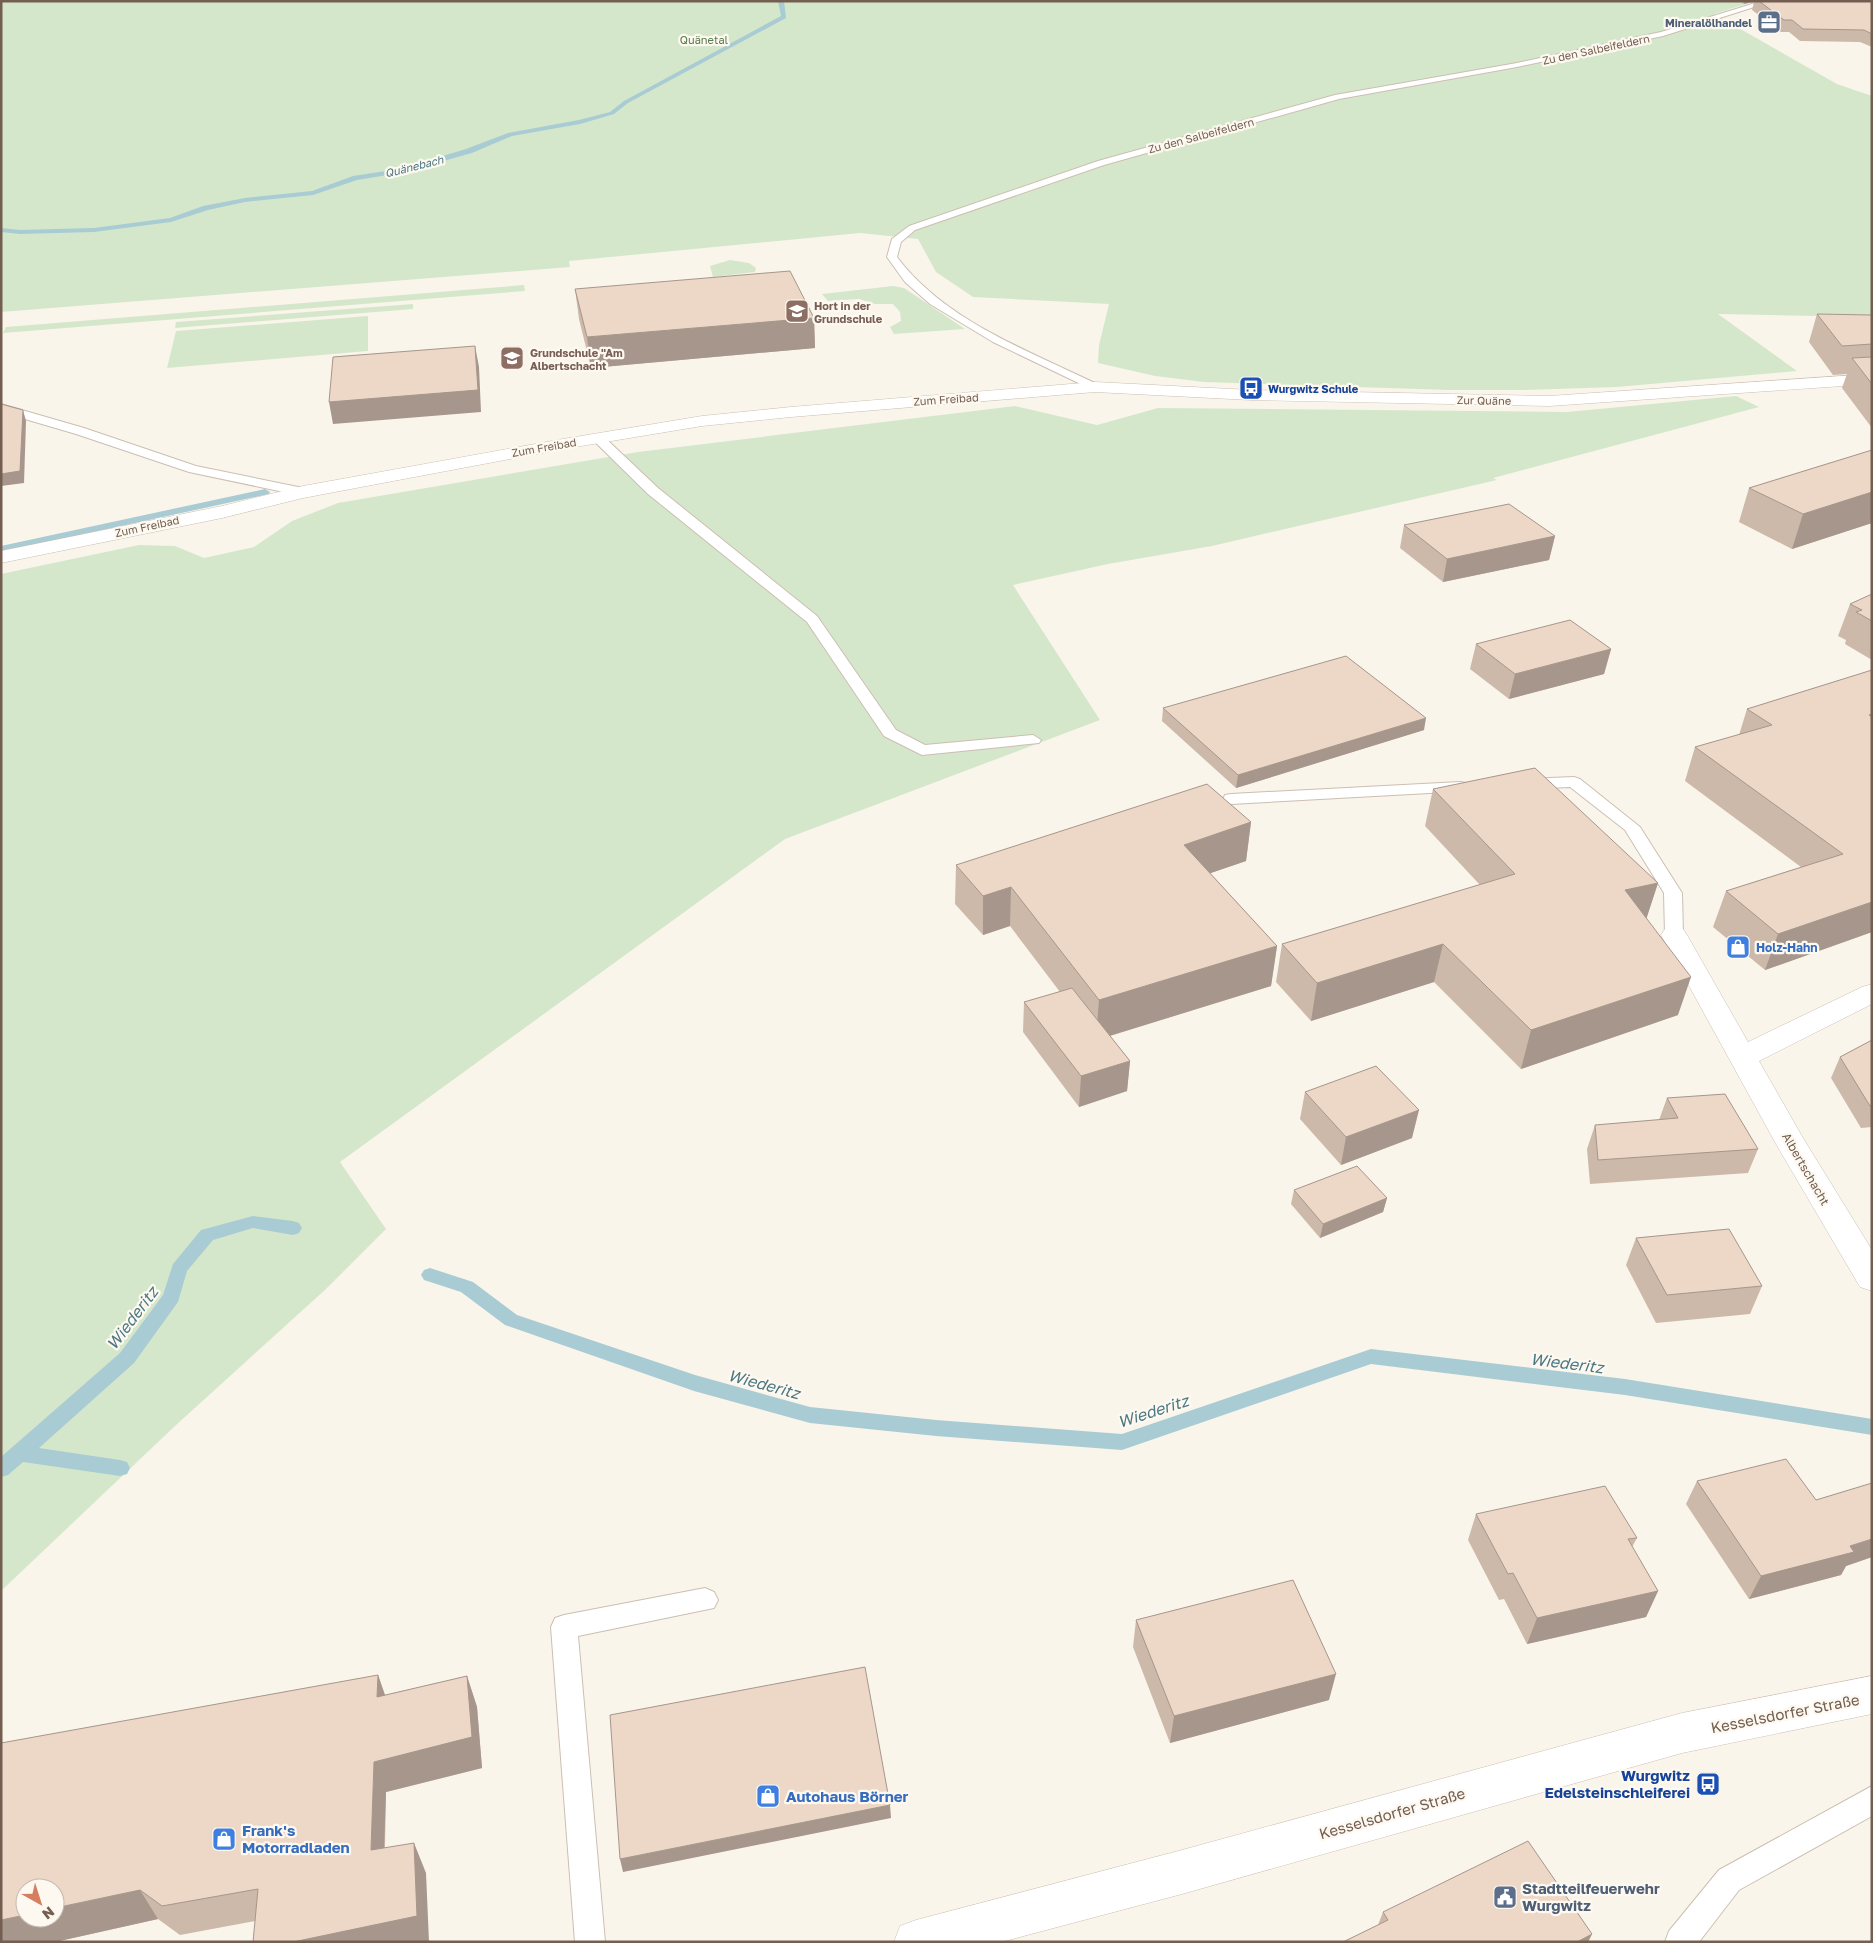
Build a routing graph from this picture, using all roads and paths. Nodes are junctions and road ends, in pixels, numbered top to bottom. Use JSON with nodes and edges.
{"nodes":[{"id":1,"x":1770,"y":1,"type":"edge"},
{"id":2,"x":1872,"y":379,"type":"edge"},
{"id":3,"x":1095,"y":387,"type":"junction"},
{"id":4,"x":1,"y":408,"type":"edge"},
{"id":5,"x":598,"y":438,"type":"junction"},
{"id":6,"x":304,"y":492,"type":"junction"},
{"id":7,"x":1,"y":557,"type":"edge"},
{"id":8,"x":1033,"y":740,"type":"dead end"},
{"id":9,"x":1505,"y":785,"type":"edge"},
{"id":10,"x":1476,"y":787,"type":"edge"},
{"id":11,"x":1232,"y":799,"type":"dead end"},
{"id":12,"x":1674,"y":935,"type":"joint"},
{"id":13,"x":1872,"y":993,"type":"edge"},
{"id":14,"x":1743,"y":1058,"type":"junction"},
{"id":15,"x":1872,"y":1278,"type":"edge"},
{"id":16,"x":705,"y":1600,"type":"dead end"},
{"id":17,"x":1872,"y":1695,"type":"edge"},
{"id":18,"x":1872,"y":1800,"type":"edge"},
{"id":19,"x":590,"y":1942,"type":"edge"},
{"id":20,"x":916,"y":1942,"type":"edge"},
{"id":21,"x":1680,"y":1942,"type":"edge"}],
"edges":[{"from":1,"to":3,"type":"lane","name":"Zu den Salbeifeldern"},
{"from":2,"to":3,"type":"street","name":"Zur Quäne"},
{"from":3,"to":5,"type":"street","name":"Zum Freibad"},
{"from":4,"to":6,"type":"lane"},
{"from":5,"to":6,"type":"street","name":"Zum Freibad"},
{"from":5,"to":8,"type":"lane"},
{"from":6,"to":7,"type":"street","name":"Zum Freibad"},
{"from":9,"to":12,"type":"lane"},
{"from":10,"to":11,"type":"lane"},
{"from":12,"to":14,"type":"street","name":"Albertschacht"},
{"from":13,"to":14,"type":"street"},
{"from":14,"to":15,"type":"street","name":"Albertschacht"},
{"from":16,"to":19,"type":"lane"},
{"from":17,"to":20,"type":"street","name":"Kesselsdorfer Straße"},
{"from":18,"to":21,"type":"lane"}]}
